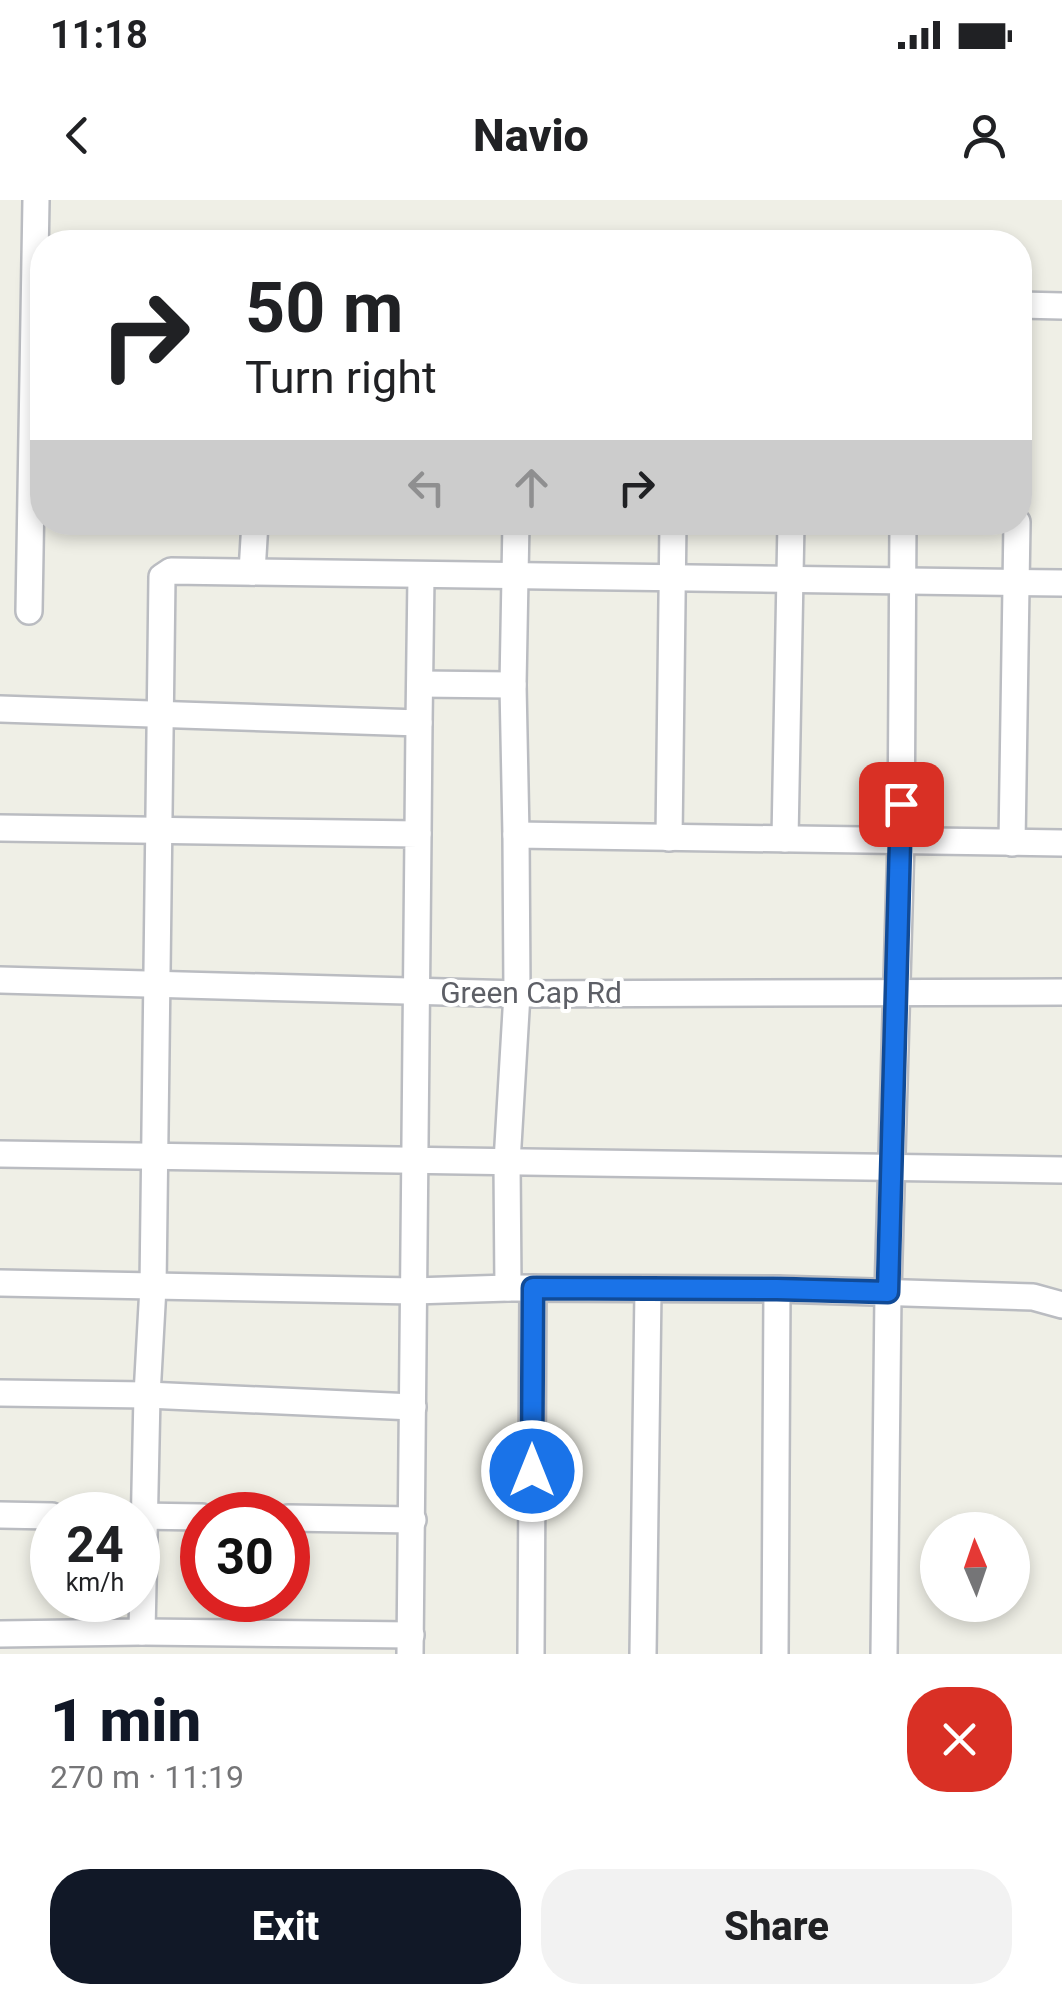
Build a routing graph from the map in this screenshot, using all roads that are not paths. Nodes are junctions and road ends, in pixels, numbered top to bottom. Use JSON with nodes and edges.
{"nodes":[{"id":1,"x":36,"y":200,"type":"edge"},
{"id":2,"x":35,"y":230,"type":"edge"},
{"id":3,"x":1032,"y":305,"type":"edge"},
{"id":4,"x":1062,"y":306,"type":"edge"},
{"id":5,"x":30,"y":535,"type":"edge"},
{"id":6,"x":254,"y":535,"type":"edge"},
{"id":7,"x":516,"y":535,"type":"edge"},
{"id":8,"x":673,"y":535,"type":"edge"},
{"id":9,"x":792,"y":535,"type":"edge"},
{"id":10,"x":903,"y":535,"type":"edge"},
{"id":11,"x":1016,"y":535,"type":"edge"},
{"id":12,"x":252,"y":572,"type":"junction"},
{"id":13,"x":421,"y":576,"type":"junction"},
{"id":14,"x":515,"y":577,"type":"junction"},
{"id":15,"x":672,"y":578,"type":"junction"},
{"id":16,"x":790,"y":580,"type":"junction"},
{"id":17,"x":902,"y":581,"type":"junction"},
{"id":18,"x":1016,"y":582,"type":"junction"},
{"id":19,"x":1062,"y":583,"type":"edge"},
{"id":20,"x":29,"y":611,"type":"dead end"},
{"id":21,"x":420,"y":684,"type":"junction"},
{"id":22,"x":513,"y":686,"type":"junction"},
{"id":23,"x":0,"y":709,"type":"edge"},
{"id":24,"x":162,"y":714,"type":"junction"},
{"id":25,"x":419,"y":723,"type":"junction"},
{"id":26,"x":0,"y":828,"type":"edge"},
{"id":27,"x":159,"y":830,"type":"junction"},
{"id":28,"x":418,"y":834,"type":"junction"},
{"id":29,"x":516,"y":835,"type":"junction"},
{"id":30,"x":669,"y":838,"type":"junction"},
{"id":31,"x":785,"y":839,"type":"junction"},
{"id":32,"x":901,"y":841,"type":"junction"},
{"id":33,"x":1012,"y":842,"type":"junction"},
{"id":34,"x":1062,"y":844,"type":"edge"},
{"id":35,"x":0,"y":980,"type":"edge"},
{"id":36,"x":156,"y":984,"type":"junction"},
{"id":37,"x":897,"y":991,"type":"junction"},
{"id":38,"x":416,"y":992,"type":"junction"},
{"id":39,"x":1062,"y":992,"type":"edge"},
{"id":40,"x":517,"y":994,"type":"junction"},
{"id":41,"x":0,"y":1154,"type":"edge"},
{"id":42,"x":153,"y":1157,"type":"junction"},
{"id":43,"x":415,"y":1161,"type":"junction"},
{"id":44,"x":507,"y":1162,"type":"junction"},
{"id":45,"x":890,"y":1168,"type":"junction"},
{"id":46,"x":1062,"y":1170,"type":"edge"},
{"id":47,"x":0,"y":1283,"type":"edge"},
{"id":48,"x":153,"y":1287,"type":"junction"},
{"id":49,"x":521,"y":1288,"type":"junction"},
{"id":50,"x":777,"y":1289,"type":"junction"},
{"id":51,"x":648,"y":1290,"type":"junction"},
{"id":52,"x":414,"y":1291,"type":"junction"},
{"id":53,"x":888,"y":1292,"type":"junction"},
{"id":54,"x":1062,"y":1305,"type":"edge"},
{"id":55,"x":0,"y":1394,"type":"edge"},
{"id":56,"x":147,"y":1395,"type":"junction"},
{"id":57,"x":414,"y":1408,"type":"junction"},
{"id":58,"x":142,"y":1492,"type":"edge"},
{"id":59,"x":0,"y":1515,"type":"edge"},
{"id":60,"x":30,"y":1516,"type":"edge"},
{"id":61,"x":310,"y":1518,"type":"edge"},
{"id":62,"x":413,"y":1520,"type":"junction"},
{"id":63,"x":142,"y":1622,"type":"edge"},
{"id":64,"x":142,"y":1632,"type":"junction"},
{"id":65,"x":0,"y":1634,"type":"edge"},
{"id":66,"x":411,"y":1644,"type":"edge"},
{"id":67,"x":531,"y":1654,"type":"edge"},
{"id":68,"x":643,"y":1654,"type":"edge"},
{"id":69,"x":775,"y":1654,"type":"edge"},
{"id":70,"x":884,"y":1654,"type":"edge"}],
"edges":[{"from":1,"to":2,"type":"street"},
{"from":3,"to":4,"type":"street"},
{"from":5,"to":20,"type":"street"},
{"from":6,"to":12,"type":"street"},
{"from":7,"to":14,"type":"street"},
{"from":8,"to":15,"type":"street"},
{"from":9,"to":16,"type":"street"},
{"from":10,"to":17,"type":"street"},
{"from":11,"to":18,"type":"street"},
{"from":12,"to":13,"type":"street"},
{"from":12,"to":24,"type":"street"},
{"from":13,"to":14,"type":"street"},
{"from":13,"to":21,"type":"street"},
{"from":14,"to":15,"type":"street"},
{"from":14,"to":22,"type":"street"},
{"from":15,"to":16,"type":"street"},
{"from":15,"to":30,"type":"street"},
{"from":16,"to":17,"type":"street"},
{"from":16,"to":31,"type":"street"},
{"from":17,"to":18,"type":"street"},
{"from":17,"to":32,"type":"street"},
{"from":18,"to":19,"type":"street"},
{"from":18,"to":33,"type":"street"},
{"from":21,"to":22,"type":"street"},
{"from":21,"to":25,"type":"street"},
{"from":22,"to":29,"type":"street"},
{"from":23,"to":24,"type":"street"},
{"from":24,"to":25,"type":"street"},
{"from":24,"to":27,"type":"street"},
{"from":25,"to":28,"type":"street"},
{"from":26,"to":27,"type":"street"},
{"from":27,"to":28,"type":"street"},
{"from":27,"to":36,"type":"street"},
{"from":28,"to":38,"type":"street"},
{"from":29,"to":30,"type":"street"},
{"from":29,"to":40,"type":"street"},
{"from":30,"to":31,"type":"street"},
{"from":31,"to":32,"type":"street"},
{"from":32,"to":33,"type":"street"},
{"from":32,"to":37,"type":"street"},
{"from":33,"to":34,"type":"street"},
{"from":35,"to":36,"type":"street","name":"Green Cap Rd"},
{"from":36,"to":38,"type":"street","name":"Green Cap Rd"},
{"from":36,"to":42,"type":"street"},
{"from":37,"to":39,"type":"street","name":"Green Cap Rd"},
{"from":37,"to":40,"type":"street","name":"Green Cap Rd"},
{"from":37,"to":45,"type":"street"},
{"from":38,"to":40,"type":"street","name":"Green Cap Rd"},
{"from":38,"to":43,"type":"street"},
{"from":40,"to":44,"type":"street"},
{"from":41,"to":42,"type":"street"},
{"from":42,"to":43,"type":"street"},
{"from":42,"to":48,"type":"street"},
{"from":43,"to":44,"type":"street"},
{"from":43,"to":52,"type":"street"},
{"from":44,"to":45,"type":"street"},
{"from":44,"to":49,"type":"street"},
{"from":45,"to":46,"type":"street"},
{"from":45,"to":53,"type":"street"},
{"from":47,"to":48,"type":"street"},
{"from":48,"to":52,"type":"street"},
{"from":48,"to":56,"type":"street"},
{"from":49,"to":51,"type":"street"},
{"from":49,"to":52,"type":"street"},
{"from":49,"to":67,"type":"street"},
{"from":50,"to":51,"type":"street"},
{"from":50,"to":53,"type":"street"},
{"from":50,"to":69,"type":"street"},
{"from":51,"to":68,"type":"street"},
{"from":52,"to":57,"type":"street"},
{"from":53,"to":54,"type":"street"},
{"from":53,"to":70,"type":"street"},
{"from":55,"to":56,"type":"street"},
{"from":56,"to":57,"type":"street"},
{"from":56,"to":58,"type":"street"},
{"from":57,"to":62,"type":"street"},
{"from":59,"to":60,"type":"street"},
{"from":61,"to":62,"type":"street"},
{"from":62,"to":66,"type":"street"},
{"from":63,"to":64,"type":"street"},
{"from":64,"to":65,"type":"street"},
{"from":64,"to":66,"type":"street"}]}
